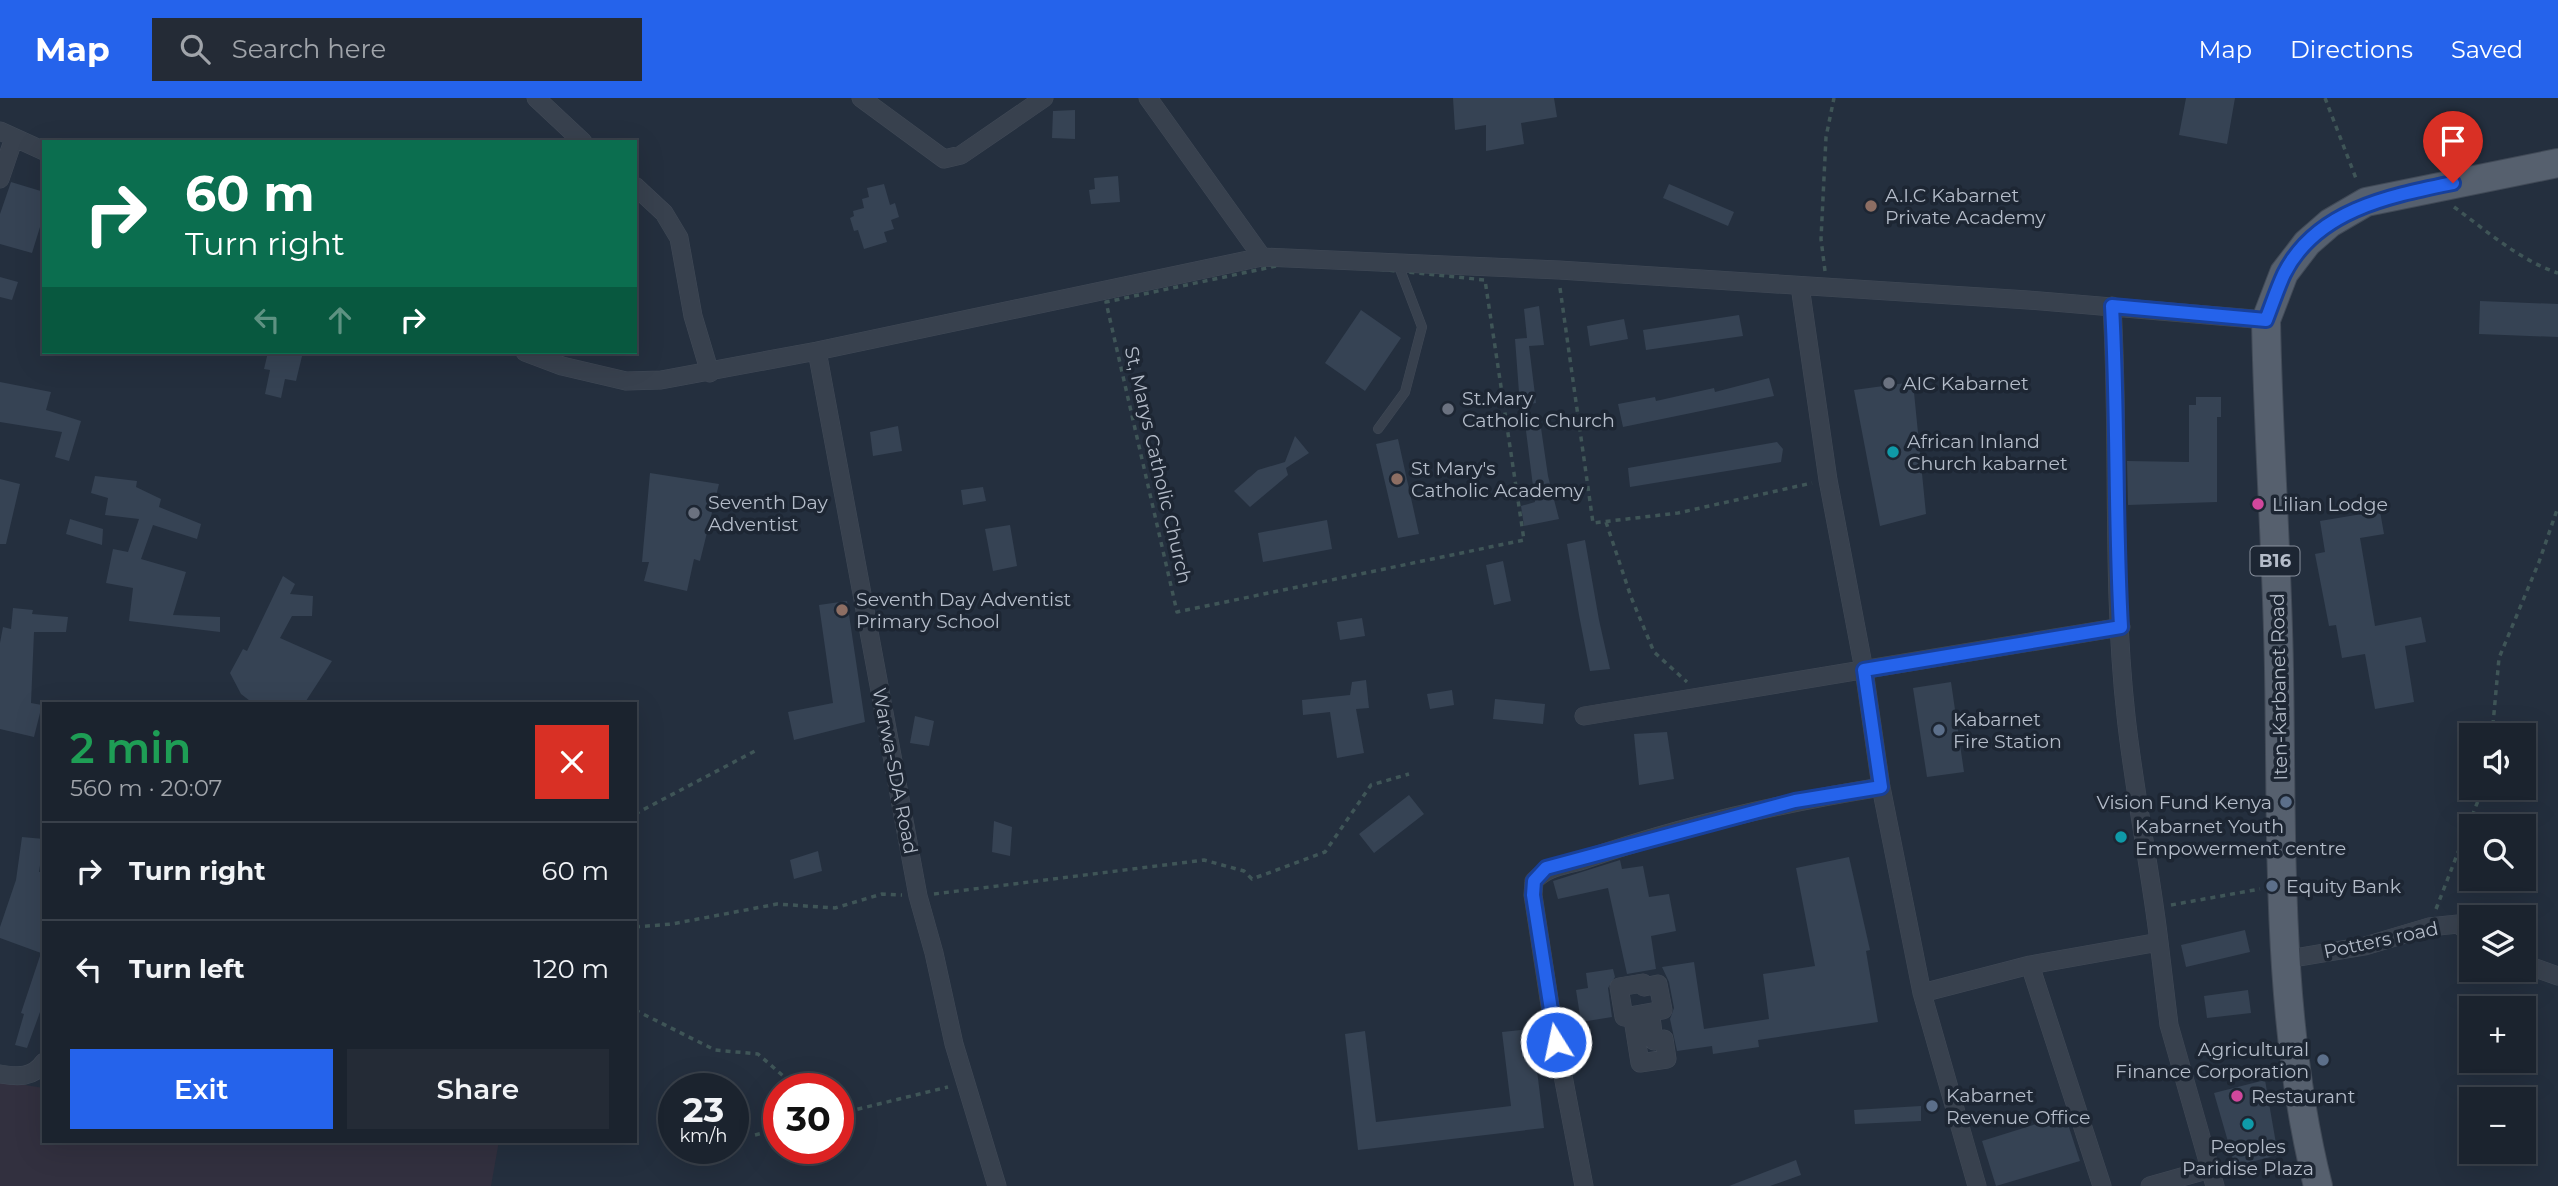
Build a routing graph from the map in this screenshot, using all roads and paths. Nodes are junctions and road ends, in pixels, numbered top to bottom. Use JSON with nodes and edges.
{"nodes":[{"id":1,"x":536,"y":98,"type":"edge"},
{"id":2,"x":861,"y":98,"type":"edge"},
{"id":3,"x":1044,"y":98,"type":"edge"},
{"id":4,"x":1148,"y":98,"type":"edge"},
{"id":5,"x":1834,"y":98,"type":"edge"},
{"id":6,"x":2325,"y":98,"type":"edge"},
{"id":7,"x":7,"y":134,"type":"edge"},
{"id":8,"x":581,"y":140,"type":"edge"},
{"id":9,"x":42,"y":150,"type":"edge"},
{"id":10,"x":2558,"y":163,"type":"edge"},
{"id":11,"x":0,"y":179,"type":"edge"},
{"id":12,"x":637,"y":188,"type":"edge"},
{"id":13,"x":2427,"y":188,"type":"junction"},
{"id":14,"x":2366,"y":202,"type":"junction"},
{"id":15,"x":1262,"y":257,"type":"junction"},
{"id":16,"x":1559,"y":270,"type":"junction"},
{"id":17,"x":1401,"y":271,"type":"junction"},
{"id":18,"x":2558,"y":273,"type":"edge"},
{"id":19,"x":1800,"y":286,"type":"junction"},
{"id":20,"x":1827,"y":287,"type":"junction"},
{"id":21,"x":2112,"y":306,"type":"junction"},
{"id":22,"x":2266,"y":320,"type":"junction"},
{"id":23,"x":817,"y":351,"type":"junction"},
{"id":24,"x":530,"y":354,"type":"edge"},
{"id":25,"x":709,"y":373,"type":"junction"},
{"id":26,"x":1378,"y":429,"type":"dead end"},
{"id":27,"x":1828,"y":480,"type":"junction"},
{"id":28,"x":2558,"y":507,"type":"edge"},
{"id":29,"x":1606,"y":522,"type":"junction"},
{"id":30,"x":2121,"y":627,"type":"junction"},
{"id":31,"x":1864,"y":670,"type":"junction"},
{"id":32,"x":1701,"y":694,"type":"junction"},
{"id":33,"x":1584,"y":716,"type":"dead end"},
{"id":34,"x":2493,"y":723,"type":"edge"},
{"id":35,"x":755,"y":751,"type":"dead end"},
{"id":36,"x":1409,"y":774,"type":"dead end"},
{"id":37,"x":1881,"y":787,"type":"junction"},
{"id":38,"x":2478,"y":800,"type":"edge"},
{"id":39,"x":637,"y":813,"type":"edge"},
{"id":40,"x":2283,"y":885,"type":"junction"},
{"id":41,"x":918,"y":895,"type":"junction"},
{"id":42,"x":2155,"y":908,"type":"junction"},
{"id":43,"x":2459,"y":925,"type":"edge"},
{"id":44,"x":637,"y":927,"type":"edge"},
{"id":45,"x":2429,"y":927,"type":"junction"},
{"id":46,"x":2159,"y":942,"type":"junction"},
{"id":47,"x":2288,"y":959,"type":"junction"},
{"id":48,"x":2029,"y":965,"type":"junction"},
{"id":49,"x":2536,"y":968,"type":"edge"},
{"id":50,"x":2558,"y":976,"type":"edge"},
{"id":51,"x":1922,"y":993,"type":"junction"},
{"id":52,"x":637,"y":1011,"type":"edge"},
{"id":53,"x":42,"y":1064,"type":"edge"},
{"id":54,"x":0,"y":1073,"type":"edge"},
{"id":55,"x":780,"y":1073,"type":"edge"},
{"id":56,"x":966,"y":1083,"type":"junction"},
{"id":57,"x":854,"y":1111,"type":"edge"},
{"id":58,"x":763,"y":1133,"type":"edge"},
{"id":59,"x":755,"y":1135,"type":"dead end"},
{"id":60,"x":2213,"y":1178,"type":"edge"},
{"id":61,"x":997,"y":1186,"type":"edge"},
{"id":62,"x":1584,"y":1186,"type":"edge"},
{"id":63,"x":1977,"y":1186,"type":"edge"},
{"id":64,"x":2102,"y":1186,"type":"edge"},
{"id":65,"x":2150,"y":1186,"type":"edge"},
{"id":66,"x":2318,"y":1186,"type":"edge"}],
"edges":[{"from":1,"to":8,"type":"street"},
{"from":2,"to":3,"type":"street"},
{"from":4,"to":15,"type":"street"},
{"from":5,"to":20,"type":"path"},
{"from":6,"to":14,"type":"path"},
{"from":7,"to":9,"type":"street"},
{"from":7,"to":11,"type":"street"},
{"from":10,"to":13,"type":"main road","name":"Iten-Karbanet Road","number":"B16"},
{"from":12,"to":25,"type":"street"},
{"from":13,"to":14,"type":"main road","name":"Iten-Karbanet Road","number":"B16"},
{"from":13,"to":18,"type":"path"},
{"from":14,"to":22,"type":"main road","name":"Iten-Karbanet Road","number":"B16"},
{"from":15,"to":16,"type":"street"},
{"from":15,"to":23,"type":"street"},
{"from":16,"to":19,"type":"street"},
{"from":16,"to":29,"type":"path"},
{"from":17,"to":17,"type":"path","name":"St, Marys Catholic Church"},
{"from":17,"to":26,"type":"lane"},
{"from":19,"to":20,"type":"street"},
{"from":19,"to":27,"type":"street"},
{"from":20,"to":21,"type":"street"},
{"from":21,"to":22,"type":"street"},
{"from":21,"to":30,"type":"street"},
{"from":22,"to":40,"type":"main road","name":"Iten-Karbanet Road","number":"B16"},
{"from":23,"to":25,"type":"street"},
{"from":23,"to":41,"type":"street","name":"Warwa-SDA Road"},
{"from":24,"to":25,"type":"street"},
{"from":27,"to":29,"type":"path"},
{"from":27,"to":31,"type":"street"},
{"from":28,"to":34,"type":"path"},
{"from":29,"to":32,"type":"path"},
{"from":30,"to":31,"type":"street"},
{"from":30,"to":42,"type":"street"},
{"from":31,"to":32,"type":"street"},
{"from":31,"to":37,"type":"street"},
{"from":32,"to":33,"type":"street"},
{"from":35,"to":39,"type":"path"},
{"from":36,"to":41,"type":"path"},
{"from":37,"to":51,"type":"street"},
{"from":37,"to":62,"type":"street"},
{"from":38,"to":45,"type":"path"},
{"from":40,"to":42,"type":"path"},
{"from":40,"to":47,"type":"main road","name":"Iten-Karbanet Road","number":"B16"},
{"from":41,"to":44,"type":"path"},
{"from":41,"to":56,"type":"street","name":"Warwa-SDA Road"},
{"from":42,"to":46,"type":"street"},
{"from":43,"to":45,"type":"street","name":"Potters road"},
{"from":45,"to":47,"type":"street","name":"Potters road"},
{"from":46,"to":48,"type":"street"},
{"from":46,"to":60,"type":"street"},
{"from":47,"to":66,"type":"main road","name":"Iten-Karbanet Road","number":"B16"},
{"from":48,"to":51,"type":"street"},
{"from":48,"to":64,"type":"street"},
{"from":49,"to":50,"type":"street"},
{"from":51,"to":63,"type":"street"},
{"from":52,"to":55,"type":"path"},
{"from":53,"to":54,"type":"street"},
{"from":56,"to":57,"type":"path"},
{"from":56,"to":61,"type":"street","name":"Warwa-SDA Road"},
{"from":58,"to":59,"type":"path"},
{"from":60,"to":65,"type":"street"}]}
